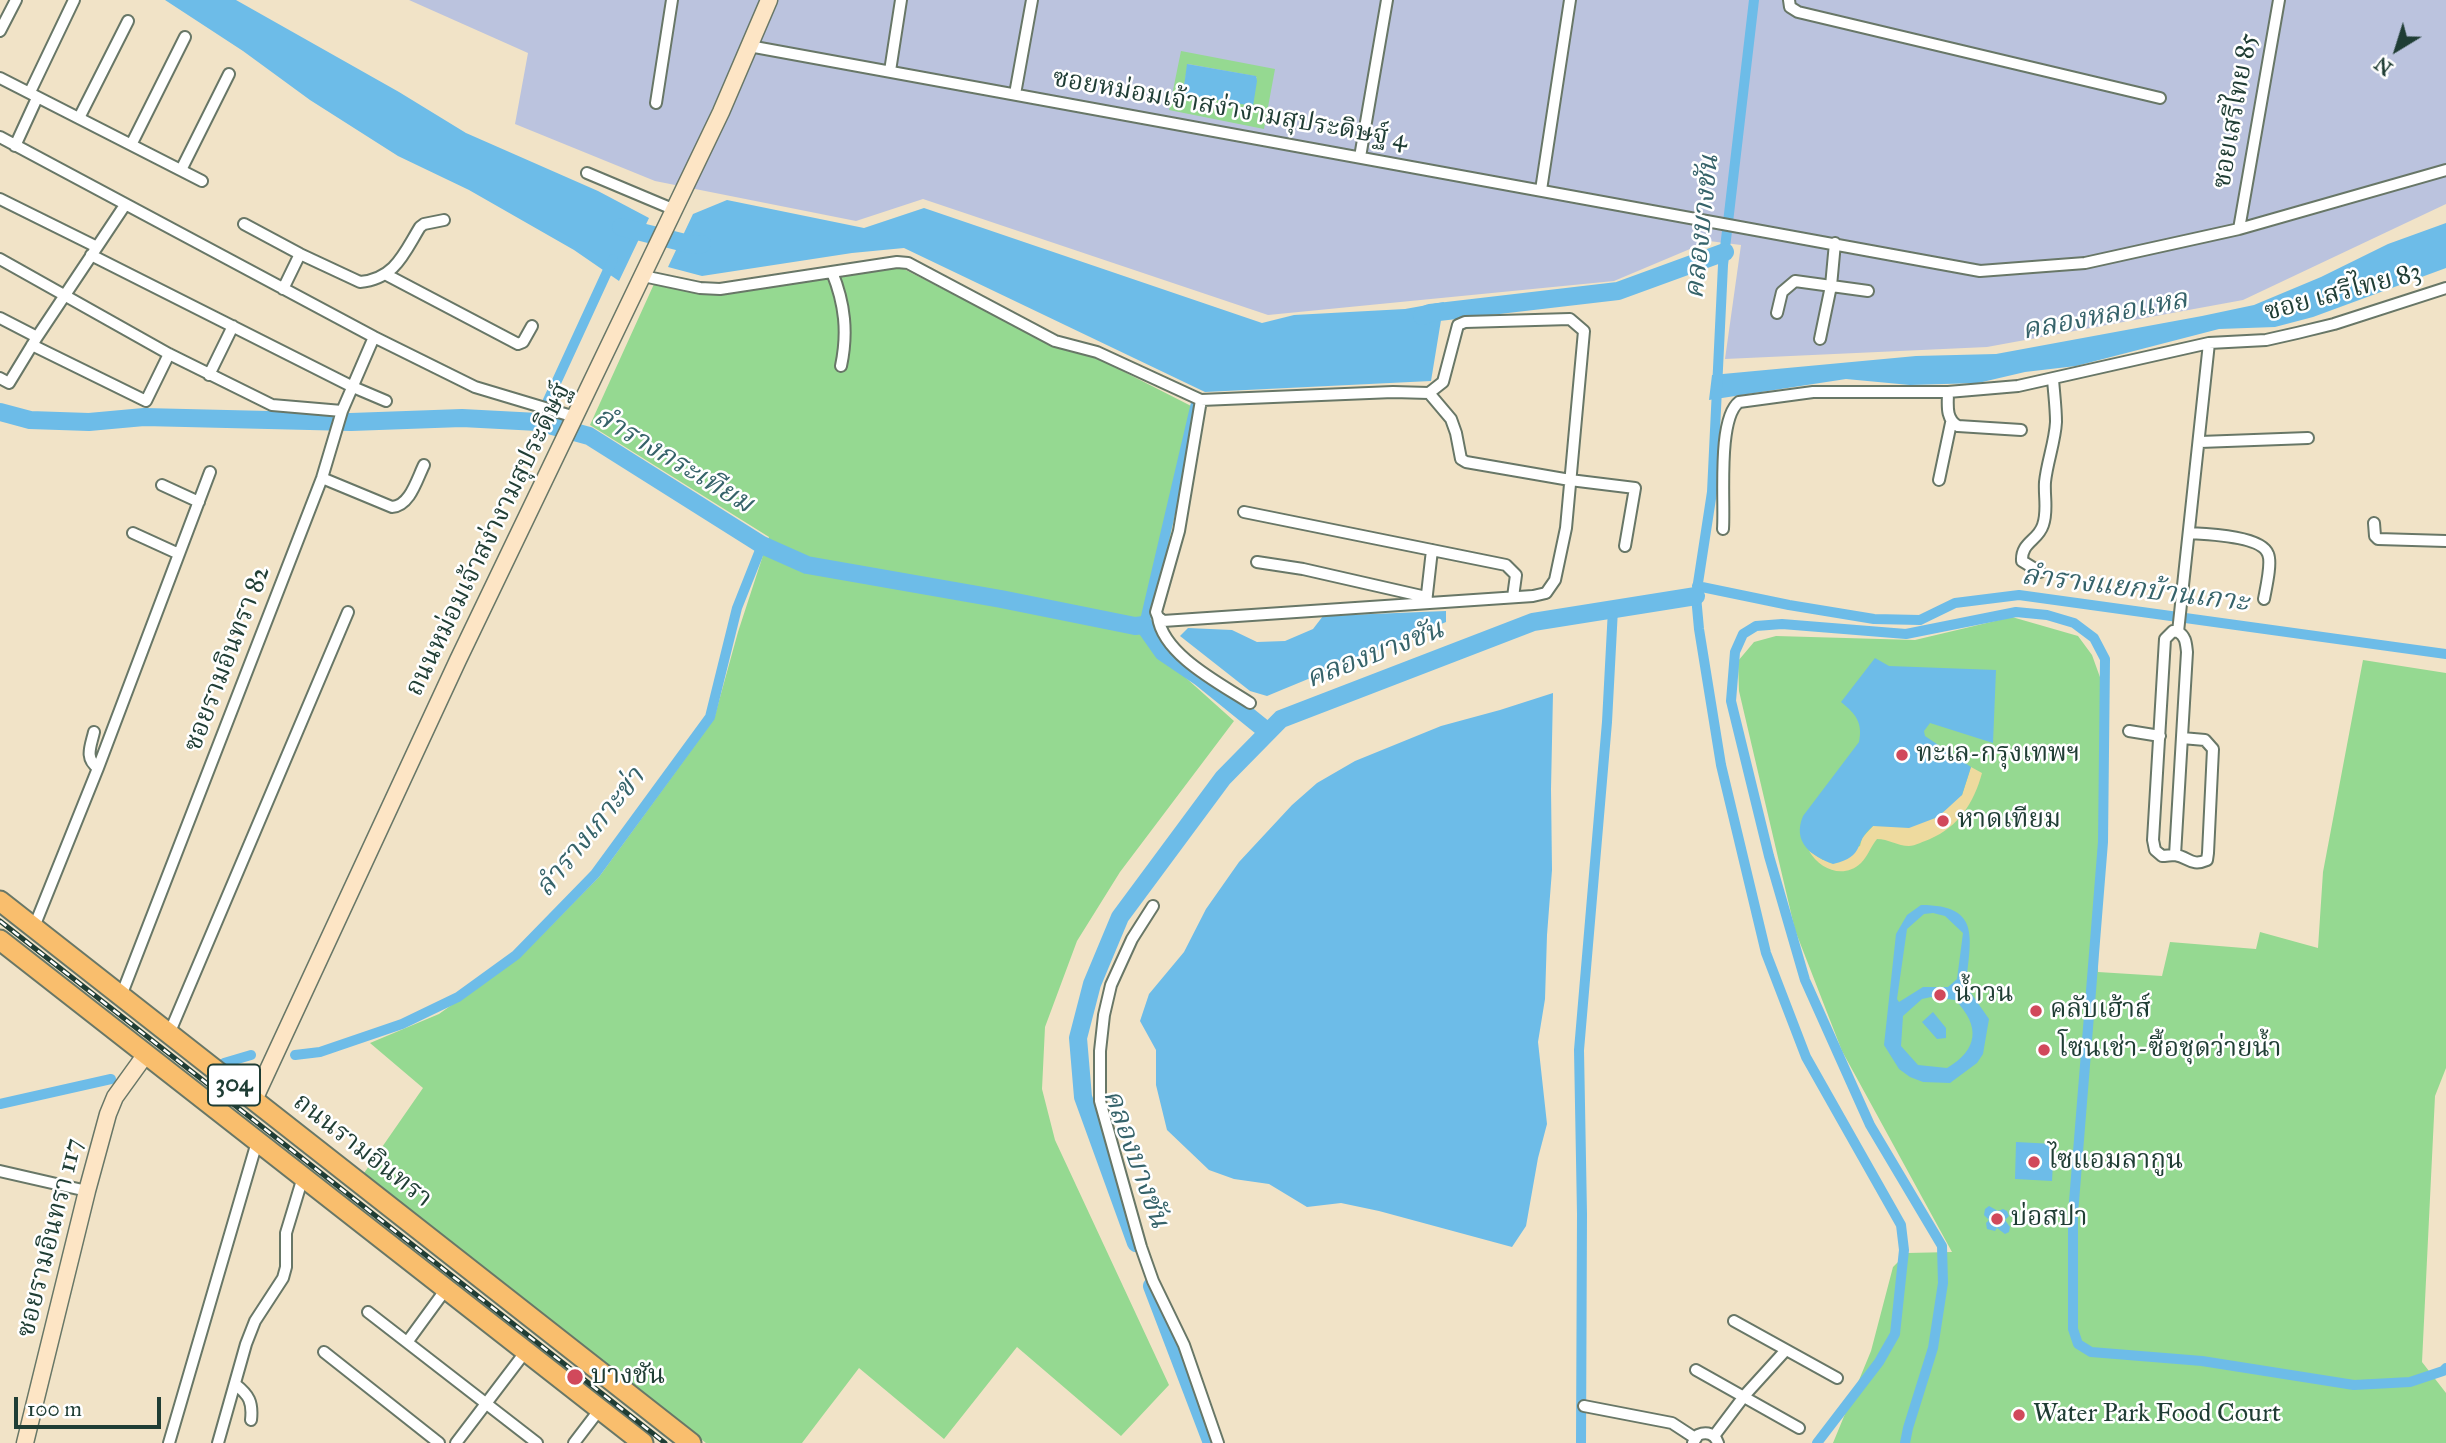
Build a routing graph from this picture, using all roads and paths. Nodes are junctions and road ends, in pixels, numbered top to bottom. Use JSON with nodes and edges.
{"nodes":[{"id":1,"x":16,"y":0,"type":"edge"},
{"id":2,"x":74,"y":0,"type":"edge"},
{"id":3,"x":673,"y":0,"type":"edge"},
{"id":4,"x":769,"y":0,"type":"edge"},
{"id":5,"x":901,"y":0,"type":"edge"},
{"id":6,"x":1032,"y":0,"type":"edge"},
{"id":7,"x":1387,"y":0,"type":"edge"},
{"id":8,"x":1570,"y":0,"type":"edge"},
{"id":9,"x":1788,"y":0,"type":"edge"},
{"id":10,"x":2279,"y":0,"type":"edge"},
{"id":11,"x":128,"y":21,"type":"dead end"},
{"id":12,"x":0,"y":31,"type":"edge"},
{"id":13,"x":184,"y":37,"type":"dead end"},
{"id":14,"x":749,"y":46,"type":"junction"},
{"id":15,"x":890,"y":71,"type":"junction"},
{"id":16,"x":229,"y":74,"type":"dead end"},
{"id":17,"x":0,"y":78,"type":"edge"},
{"id":18,"x":1015,"y":93,"type":"junction"},
{"id":19,"x":34,"y":95,"type":"junction"},
{"id":20,"x":2160,"y":98,"type":"dead end"},
{"id":21,"x":656,"y":103,"type":"dead end"},
{"id":22,"x":79,"y":118,"type":"junction"},
{"id":23,"x":0,"y":137,"type":"edge"},
{"id":24,"x":132,"y":143,"type":"junction"},
{"id":25,"x":15,"y":146,"type":"junction"},
{"id":26,"x":1360,"y":157,"type":"junction"},
{"id":27,"x":181,"y":170,"type":"junction"},
{"id":28,"x":2446,"y":170,"type":"edge"},
{"id":29,"x":587,"y":173,"type":"dead end"},
{"id":30,"x":202,"y":181,"type":"dead end"},
{"id":31,"x":1541,"y":190,"type":"junction"},
{"id":32,"x":0,"y":199,"type":"edge"},
{"id":33,"x":125,"y":205,"type":"junction"},
{"id":34,"x":673,"y":213,"type":"junction"},
{"id":35,"x":444,"y":220,"type":"dead end"},
{"id":36,"x":244,"y":224,"type":"dead end"},
{"id":37,"x":2239,"y":229,"type":"junction"},
{"id":38,"x":1835,"y":243,"type":"junction"},
{"id":39,"x":94,"y":251,"type":"junction"},
{"id":40,"x":300,"y":254,"type":"junction"},
{"id":41,"x":0,"y":259,"type":"edge"},
{"id":42,"x":645,"y":270,"type":"junction"},
{"id":43,"x":832,"y":272,"type":"junction"},
{"id":44,"x":385,"y":274,"type":"junction"},
{"id":45,"x":1831,"y":286,"type":"junction"},
{"id":46,"x":2446,"y":288,"type":"edge"},
{"id":47,"x":283,"y":289,"type":"junction"},
{"id":48,"x":1868,"y":291,"type":"dead end"},
{"id":49,"x":67,"y":295,"type":"junction"},
{"id":50,"x":1777,"y":313,"type":"dead end"},
{"id":51,"x":0,"y":318,"type":"edge"},
{"id":52,"x":233,"y":326,"type":"junction"},
{"id":53,"x":531,"y":326,"type":"dead end"},
{"id":54,"x":374,"y":337,"type":"junction"},
{"id":55,"x":1820,"y":339,"type":"dead end"},
{"id":56,"x":35,"y":341,"type":"junction"},
{"id":57,"x":2209,"y":343,"type":"junction"},
{"id":58,"x":169,"y":354,"type":"junction"},
{"id":59,"x":841,"y":366,"type":"dead end"},
{"id":60,"x":209,"y":375,"type":"junction"},
{"id":61,"x":2053,"y":379,"type":"junction"},
{"id":62,"x":5,"y":381,"type":"edge"},
{"id":63,"x":353,"y":387,"type":"junction"},
{"id":64,"x":1948,"y":392,"type":"junction"},
{"id":65,"x":1429,"y":393,"type":"junction"},
{"id":66,"x":1200,"y":400,"type":"junction"},
{"id":67,"x":386,"y":401,"type":"dead end"},
{"id":68,"x":342,"y":411,"type":"junction"},
{"id":69,"x":574,"y":420,"type":"junction"},
{"id":70,"x":1951,"y":423,"type":"junction"},
{"id":71,"x":2021,"y":430,"type":"dead end"},
{"id":72,"x":2308,"y":438,"type":"dead end"},
{"id":73,"x":2200,"y":442,"type":"junction"},
{"id":74,"x":424,"y":465,"type":"dead end"},
{"id":75,"x":211,"y":472,"type":"dead end"},
{"id":76,"x":322,"y":478,"type":"junction"},
{"id":77,"x":1570,"y":480,"type":"junction"},
{"id":78,"x":1939,"y":480,"type":"dead end"},
{"id":79,"x":162,"y":485,"type":"dead end"},
{"id":80,"x":199,"y":502,"type":"junction"},
{"id":81,"x":1244,"y":512,"type":"dead end"},
{"id":82,"x":2374,"y":523,"type":"dead end"},
{"id":83,"x":1723,"y":529,"type":"dead end"},
{"id":84,"x":132,"y":533,"type":"dead end"},
{"id":85,"x":2190,"y":533,"type":"junction"},
{"id":86,"x":2446,"y":541,"type":"edge"},
{"id":87,"x":1625,"y":546,"type":"dead end"},
{"id":88,"x":1432,"y":550,"type":"junction"},
{"id":89,"x":179,"y":554,"type":"junction"},
{"id":90,"x":1257,"y":562,"type":"dead end"},
{"id":91,"x":2040,"y":572,"type":"dead end"},
{"id":92,"x":1513,"y":597,"type":"junction"},
{"id":93,"x":2264,"y":598,"type":"dead end"},
{"id":94,"x":1426,"y":600,"type":"junction"},
{"id":95,"x":348,"y":612,"type":"dead end"},
{"id":96,"x":1158,"y":617,"type":"junction"},
{"id":97,"x":2179,"y":627,"type":"junction"},
{"id":98,"x":1250,"y":703,"type":"dead end"},
{"id":99,"x":2129,"y":731,"type":"dead end"},
{"id":100,"x":94,"y":732,"type":"dead end"},
{"id":101,"x":2160,"y":736,"type":"junction"},
{"id":102,"x":2182,"y":738,"type":"junction"},
{"id":103,"x":98,"y":768,"type":"junction"},
{"id":104,"x":2175,"y":855,"type":"junction"},
{"id":105,"x":0,"y":901,"type":"edge"},
{"id":106,"x":1153,"y":906,"type":"dead end"},
{"id":107,"x":34,"y":926,"type":"junction"},
{"id":108,"x":0,"y":940,"type":"edge"},
{"id":109,"x":121,"y":996,"type":"junction"},
{"id":110,"x":169,"y":1034,"type":"junction"},
{"id":111,"x":146,"y":1054,"type":"junction"},
{"id":112,"x":254,"y":1101,"type":"junction"},
{"id":113,"x":257,"y":1142,"type":"junction"},
{"id":114,"x":0,"y":1171,"type":"edge"},
{"id":115,"x":303,"y":1177,"type":"junction"},
{"id":116,"x":86,"y":1191,"type":"junction"},
{"id":117,"x":463,"y":1263,"type":"junction"},
{"id":118,"x":445,"y":1288,"type":"junction"},
{"id":119,"x":368,"y":1312,"type":"dead end"},
{"id":120,"x":1734,"y":1321,"type":"dead end"},
{"id":121,"x":408,"y":1341,"type":"junction"},
{"id":122,"x":526,"y":1351,"type":"junction"},
{"id":123,"x":1786,"y":1351,"type":"junction"},
{"id":124,"x":324,"y":1352,"type":"dead end"},
{"id":125,"x":1696,"y":1370,"type":"dead end"},
{"id":126,"x":1837,"y":1378,"type":"dead end"},
{"id":127,"x":235,"y":1384,"type":"junction"},
{"id":128,"x":1744,"y":1397,"type":"junction"},
{"id":129,"x":487,"y":1404,"type":"junction"},
{"id":130,"x":1584,"y":1406,"type":"dead end"},
{"id":131,"x":600,"y":1409,"type":"junction"},
{"id":132,"x":251,"y":1420,"type":"dead end"},
{"id":133,"x":1800,"y":1428,"type":"dead end"},
{"id":134,"x":1694,"y":1440,"type":"edge"},
{"id":135,"x":1716,"y":1440,"type":"edge"},
{"id":136,"x":25,"y":1443,"type":"edge"},
{"id":137,"x":169,"y":1443,"type":"edge"},
{"id":138,"x":218,"y":1443,"type":"edge"},
{"id":139,"x":439,"y":1443,"type":"edge"},
{"id":140,"x":456,"y":1443,"type":"edge"},
{"id":141,"x":537,"y":1443,"type":"edge"},
{"id":142,"x":574,"y":1443,"type":"edge"},
{"id":143,"x":643,"y":1443,"type":"edge"},
{"id":144,"x":691,"y":1443,"type":"edge"},
{"id":145,"x":1218,"y":1443,"type":"edge"}],
"edges":[{"from":1,"to":12,"type":"street"},
{"from":2,"to":19,"type":"street"},
{"from":3,"to":21,"type":"street"},
{"from":4,"to":14,"type":"street","name":"ถนนหม่อมเจ้าสง่างามสุประดิษฐ์"},
{"from":5,"to":15,"type":"street"},
{"from":6,"to":18,"type":"street"},
{"from":7,"to":26,"type":"street"},
{"from":8,"to":31,"type":"street"},
{"from":9,"to":20,"type":"street"},
{"from":10,"to":37,"type":"street","name":"ซอยเสรีไทย 85"},
{"from":11,"to":22,"type":"street"},
{"from":13,"to":24,"type":"street"},
{"from":14,"to":15,"type":"street","name":"ซอยหม่อมเจ้าสง่างามสุประดิษฐ์ 4"},
{"from":14,"to":34,"type":"street","name":"ถนนหม่อมเจ้าสง่างามสุประดิษฐ์"},
{"from":15,"to":18,"type":"street","name":"ซอยหม่อมเจ้าสง่างามสุประดิษฐ์ 4"},
{"from":16,"to":27,"type":"street"},
{"from":17,"to":19,"type":"street"},
{"from":18,"to":26,"type":"street","name":"ซอยหม่อมเจ้าสง่างามสุประดิษฐ์ 4"},
{"from":19,"to":22,"type":"street"},
{"from":19,"to":25,"type":"street"},
{"from":22,"to":24,"type":"street"},
{"from":23,"to":25,"type":"street"},
{"from":24,"to":27,"type":"street"},
{"from":25,"to":33,"type":"street"},
{"from":26,"to":31,"type":"street","name":"ซอยหม่อมเจ้าสง่างามสุประดิษฐ์ 4"},
{"from":27,"to":30,"type":"street"},
{"from":28,"to":37,"type":"street","name":"ซอยหม่อมเจ้าสง่างามสุประดิษฐ์ 4"},
{"from":29,"to":34,"type":"street"},
{"from":31,"to":38,"type":"street","name":"ซอยหม่อมเจ้าสง่างามสุประดิษฐ์ 4"},
{"from":32,"to":39,"type":"street"},
{"from":33,"to":39,"type":"street"},
{"from":33,"to":47,"type":"street"},
{"from":34,"to":42,"type":"street","name":"ถนนหม่อมเจ้าสง่างามสุประดิษฐ์"},
{"from":35,"to":44,"type":"street"},
{"from":36,"to":40,"type":"street"},
{"from":37,"to":38,"type":"street","name":"ซอยหม่อมเจ้าสง่างามสุประดิษฐ์ 4"},
{"from":38,"to":45,"type":"street"},
{"from":39,"to":49,"type":"street"},
{"from":39,"to":52,"type":"street"},
{"from":40,"to":44,"type":"street"},
{"from":40,"to":47,"type":"street"},
{"from":41,"to":49,"type":"street"},
{"from":42,"to":43,"type":"street"},
{"from":42,"to":69,"type":"street","name":"ถนนหม่อมเจ้าสง่างามสุประดิษฐ์"},
{"from":43,"to":59,"type":"street"},
{"from":43,"to":66,"type":"street"},
{"from":44,"to":53,"type":"street"},
{"from":45,"to":48,"type":"street"},
{"from":45,"to":50,"type":"street"},
{"from":45,"to":55,"type":"street"},
{"from":46,"to":57,"type":"street","name":"ซอย เสรีไทย 83"},
{"from":47,"to":54,"type":"street"},
{"from":49,"to":56,"type":"street"},
{"from":49,"to":58,"type":"street"},
{"from":51,"to":56,"type":"street"},
{"from":52,"to":60,"type":"street"},
{"from":52,"to":63,"type":"street"},
{"from":54,"to":63,"type":"street","name":"ซอยรามอินทรา 82"},
{"from":54,"to":69,"type":"street"},
{"from":56,"to":58,"type":"street"},
{"from":56,"to":62,"type":"street"},
{"from":57,"to":61,"type":"street","name":"ซอย เสรีไทย 83"},
{"from":57,"to":73,"type":"street"},
{"from":58,"to":60,"type":"street"},
{"from":60,"to":68,"type":"street"},
{"from":61,"to":64,"type":"street","name":"ซอย เสรีไทย 83"},
{"from":61,"to":91,"type":"street"},
{"from":63,"to":67,"type":"street"},
{"from":63,"to":68,"type":"street","name":"ซอยรามอินทรา 82"},
{"from":64,"to":70,"type":"street"},
{"from":64,"to":83,"type":"street","name":"ซอย เสรีไทย 83"},
{"from":65,"to":66,"type":"street"},
{"from":65,"to":77,"type":"street"},
{"from":65,"to":77,"type":"street"},
{"from":66,"to":96,"type":"street"},
{"from":68,"to":76,"type":"street","name":"ซอยรามอินทรา 82"},
{"from":69,"to":112,"type":"street","name":"ถนนหม่อมเจ้าสง่างามสุประดิษฐ์"},
{"from":70,"to":71,"type":"street"},
{"from":70,"to":78,"type":"street"},
{"from":72,"to":73,"type":"street"},
{"from":73,"to":85,"type":"street"},
{"from":74,"to":76,"type":"street"},
{"from":75,"to":80,"type":"street"},
{"from":76,"to":109,"type":"street","name":"ซอยรามอินทรา 82"},
{"from":77,"to":87,"type":"street"},
{"from":77,"to":92,"type":"street"},
{"from":79,"to":80,"type":"street"},
{"from":80,"to":89,"type":"street"},
{"from":81,"to":88,"type":"street"},
{"from":82,"to":86,"type":"street"},
{"from":84,"to":89,"type":"street"},
{"from":85,"to":93,"type":"street"},
{"from":85,"to":97,"type":"street"},
{"from":88,"to":92,"type":"street"},
{"from":88,"to":94,"type":"street"},
{"from":89,"to":103,"type":"street"},
{"from":90,"to":94,"type":"street"},
{"from":92,"to":94,"type":"street"},
{"from":94,"to":96,"type":"street"},
{"from":95,"to":110,"type":"street"},
{"from":96,"to":98,"type":"street"},
{"from":97,"to":101,"type":"street"},
{"from":97,"to":102,"type":"street"},
{"from":99,"to":101,"type":"street"},
{"from":100,"to":103,"type":"street"},
{"from":101,"to":104,"type":"street"},
{"from":102,"to":104,"type":"street"},
{"from":102,"to":104,"type":"street"},
{"from":103,"to":107,"type":"street"},
{"from":105,"to":107,"type":"highway","name":"ถนนรามอินทรา","number":"304"},
{"from":106,"to":145,"type":"street"},
{"from":107,"to":109,"type":"highway","name":"ถนนรามอินทรา","number":"304"},
{"from":108,"to":111,"type":"highway","number":"304"},
{"from":109,"to":110,"type":"highway","name":"ถนนรามอินทรา","number":"304"},
{"from":110,"to":112,"type":"highway","name":"ถนนรามอินทรา","number":"304"},
{"from":111,"to":113,"type":"highway","number":"304"},
{"from":111,"to":116,"type":"street","name":"ซอยรามอินทรา 117"},
{"from":112,"to":117,"type":"highway","name":"ถนนรามอินทรา","number":"304"},
{"from":113,"to":115,"type":"highway","number":"304"},
{"from":113,"to":137,"type":"street"},
{"from":114,"to":116,"type":"street"},
{"from":115,"to":118,"type":"highway","number":"304"},
{"from":115,"to":127,"type":"street"},
{"from":116,"to":136,"type":"street","name":"ซอยรามอินทรา 117"},
{"from":117,"to":118,"type":"highway"},
{"from":117,"to":144,"type":"highway","name":"ถนนรามอินทรา","number":"304"},
{"from":118,"to":121,"type":"street"},
{"from":118,"to":122,"type":"highway","number":"304"},
{"from":119,"to":121,"type":"street"},
{"from":120,"to":123,"type":"street"},
{"from":121,"to":129,"type":"street"},
{"from":122,"to":129,"type":"street"},
{"from":122,"to":131,"type":"highway","number":"304"},
{"from":123,"to":126,"type":"street"},
{"from":123,"to":128,"type":"street"},
{"from":124,"to":139,"type":"street"},
{"from":125,"to":128,"type":"street"},
{"from":127,"to":132,"type":"street"},
{"from":127,"to":138,"type":"street"},
{"from":128,"to":133,"type":"street"},
{"from":128,"to":135,"type":"street"},
{"from":129,"to":140,"type":"street"},
{"from":129,"to":141,"type":"street"},
{"from":130,"to":134,"type":"street"},
{"from":131,"to":142,"type":"street"},
{"from":131,"to":143,"type":"highway","number":"304"},
{"from":134,"to":135,"type":"street"}]}
